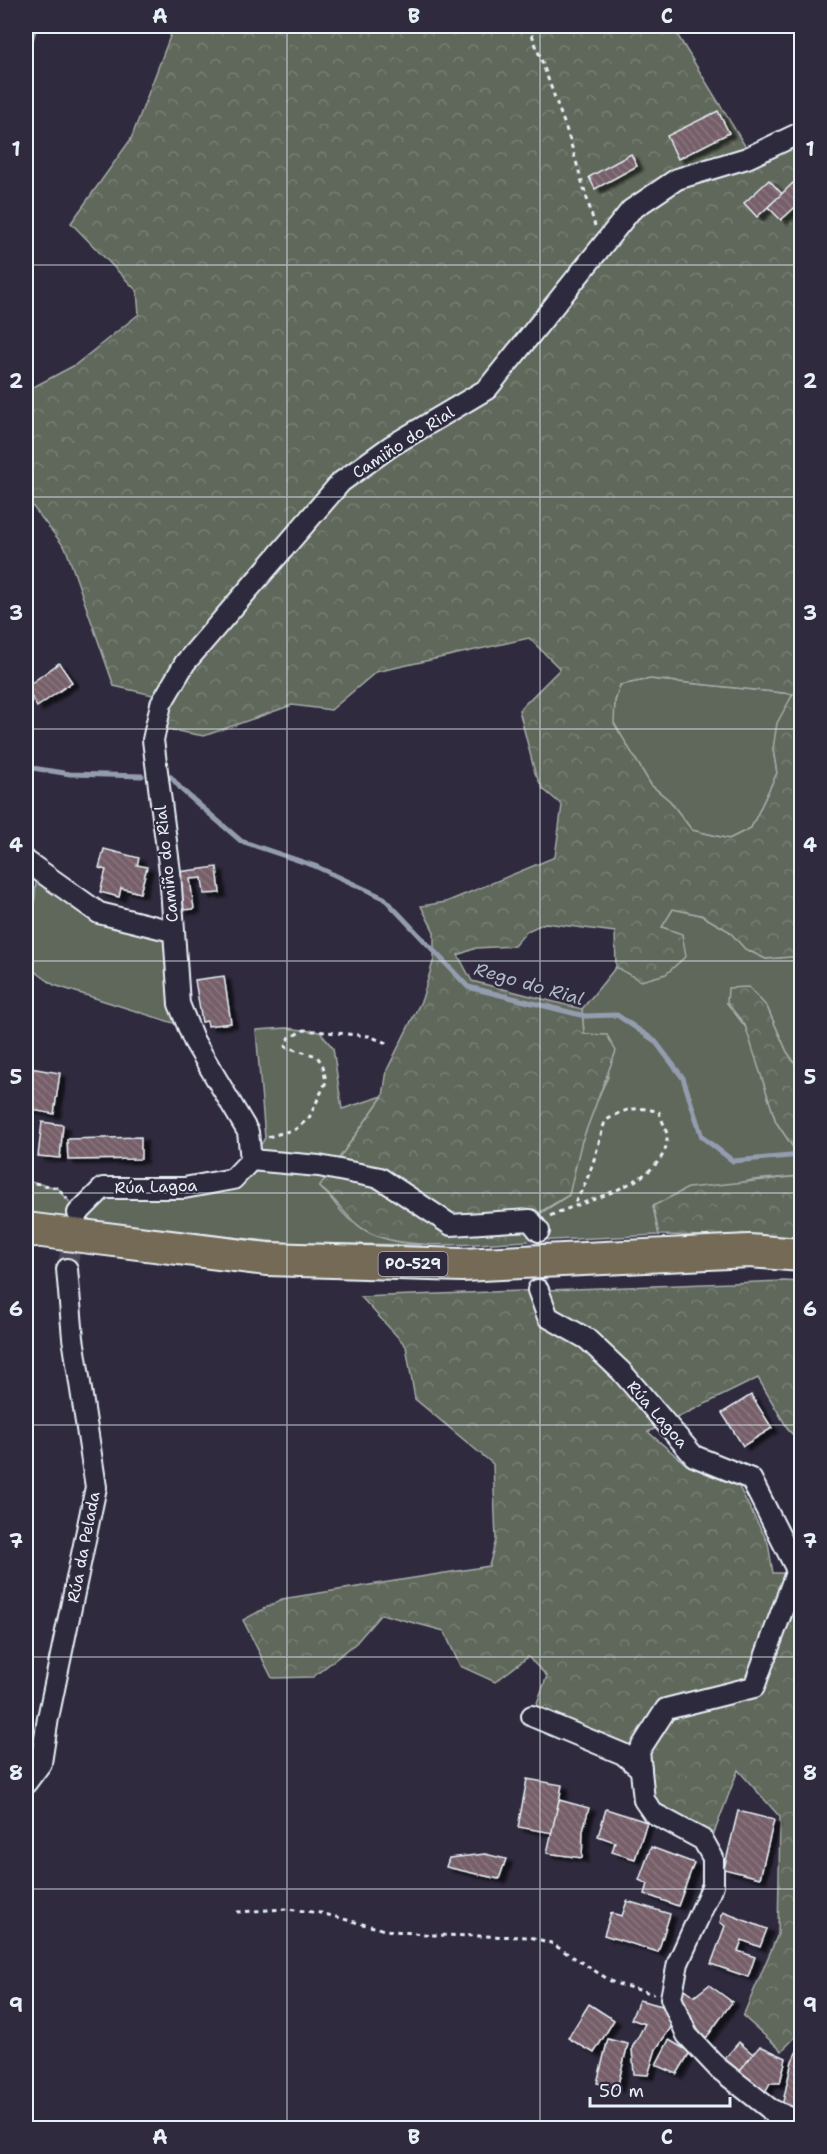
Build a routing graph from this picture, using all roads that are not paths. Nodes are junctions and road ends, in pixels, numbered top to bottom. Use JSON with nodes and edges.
{"nodes":[{"id":1,"x":801,"y":132,"type":"edge"},
{"id":2,"x":26,"y":861,"type":"edge"},
{"id":3,"x":172,"y":931,"type":"junction"},
{"id":4,"x":251,"y":1160,"type":"junction"},
{"id":5,"x":78,"y":1213,"type":"tunnel mouth"},
{"id":6,"x":535,"y":1226,"type":"road end"},
{"id":7,"x":26,"y":1229,"type":"edge"},
{"id":8,"x":801,"y":1255,"type":"edge"},
{"id":9,"x":67,"y":1269,"type":"tunnel mouth"},
{"id":10,"x":538,"y":1290,"type":"tunnel mouth"},
{"id":11,"x":532,"y":1716,"type":"dead end"},
{"id":12,"x":641,"y":1769,"type":"junction"},
{"id":13,"x":26,"y":1783,"type":"edge"},
{"id":14,"x":770,"y":2109,"type":"junction"},
{"id":15,"x":801,"y":2123,"type":"edge"},
{"id":16,"x":785,"y":2128,"type":"edge"}],
"edges":[{"from":1,"to":3,"type":"street","name":"Camiño do Rial"},
{"from":2,"to":3,"type":"street","name":"Camiño do Rial"},
{"from":3,"to":4,"type":"street","name":"Camiño do Rial"},
{"from":4,"to":5,"type":"street","name":"Rúa Lagoa"},
{"from":4,"to":6,"type":"street"},
{"from":7,"to":8,"type":"main road","number":"PO-529"},
{"from":9,"to":13,"type":"street","name":"Rúa da Pelada"},
{"from":10,"to":12,"type":"street","name":"Rúa Lagoa"},
{"from":11,"to":12,"type":"street"},
{"from":12,"to":14,"type":"street","name":"Rúa Lagoa"},
{"from":14,"to":15,"type":"street"},
{"from":14,"to":16,"type":"street"}]}
